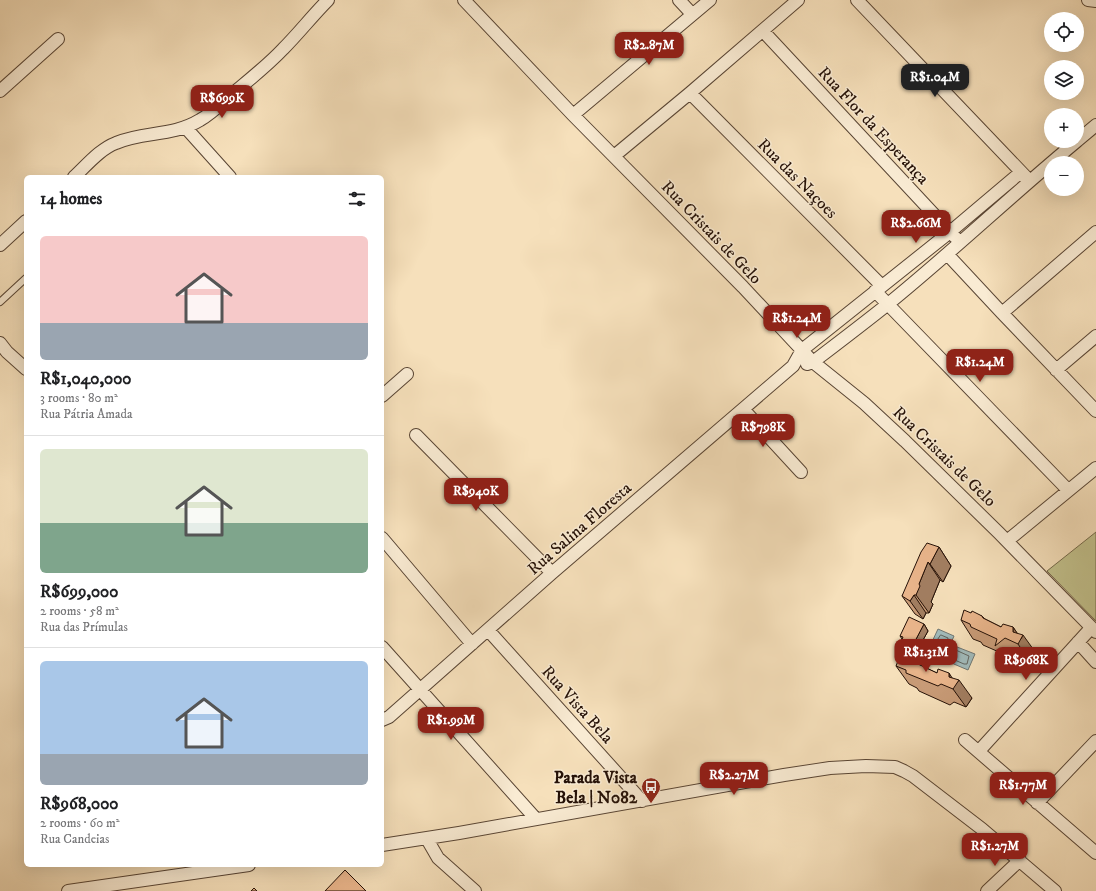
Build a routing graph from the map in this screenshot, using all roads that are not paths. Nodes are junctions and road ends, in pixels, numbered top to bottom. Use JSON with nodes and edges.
{"nodes":[{"id":1,"x":328,"y":0,"type":"edge"},
{"id":2,"x":464,"y":0,"type":"edge"},
{"id":3,"x":679,"y":0,"type":"edge"},
{"id":4,"x":710,"y":0,"type":"edge"},
{"id":5,"x":798,"y":0,"type":"edge"},
{"id":6,"x":857,"y":0,"type":"edge"},
{"id":7,"x":1088,"y":0,"type":"edge"},
{"id":8,"x":1096,"y":1,"type":"edge"},
{"id":9,"x":692,"y":14,"type":"junction"},
{"id":10,"x":763,"y":31,"type":"junction"},
{"id":11,"x":58,"y":39,"type":"dead end"},
{"id":12,"x":0,"y":91,"type":"edge"},
{"id":13,"x":690,"y":93,"type":"junction"},
{"id":14,"x":573,"y":114,"type":"junction"},
{"id":15,"x":1096,"y":125,"type":"edge"},
{"id":16,"x":186,"y":128,"type":"junction"},
{"id":17,"x":1084,"y":135,"type":"edge"},
{"id":18,"x":1067,"y":148,"type":"edge"},
{"id":19,"x":614,"y":156,"type":"junction"},
{"id":20,"x":76,"y":175,"type":"edge"},
{"id":21,"x":228,"y":175,"type":"edge"},
{"id":22,"x":1025,"y":176,"type":"junction"},
{"id":23,"x":24,"y":223,"type":"edge"},
{"id":24,"x":950,"y":232,"type":"junction"},
{"id":25,"x":1096,"y":232,"type":"edge"},
{"id":26,"x":960,"y":243,"type":"junction"},
{"id":27,"x":0,"y":245,"type":"edge"},
{"id":28,"x":947,"y":254,"type":"junction"},
{"id":29,"x":24,"y":280,"type":"edge"},
{"id":30,"x":879,"y":288,"type":"junction"},
{"id":31,"x":0,"y":302,"type":"edge"},
{"id":32,"x":888,"y":304,"type":"junction"},
{"id":33,"x":1002,"y":313,"type":"junction"},
{"id":34,"x":1096,"y":336,"type":"edge"},
{"id":35,"x":802,"y":350,"type":"junction"},
{"id":36,"x":2,"y":351,"type":"edge"},
{"id":37,"x":813,"y":362,"type":"junction"},
{"id":38,"x":793,"y":366,"type":"junction"},
{"id":39,"x":24,"y":368,"type":"edge"},
{"id":40,"x":1056,"y":370,"type":"junction"},
{"id":41,"x":407,"y":374,"type":"dead end"},
{"id":42,"x":384,"y":394,"type":"edge"},
{"id":43,"x":743,"y":409,"type":"junction"},
{"id":44,"x":1096,"y":411,"type":"edge"},
{"id":45,"x":416,"y":435,"type":"dead end"},
{"id":46,"x":1096,"y":468,"type":"edge"},
{"id":47,"x":801,"y":472,"type":"dead end"},
{"id":48,"x":1068,"y":490,"type":"junction"},
{"id":49,"x":384,"y":540,"type":"edge"},
{"id":50,"x":1007,"y":540,"type":"junction"},
{"id":51,"x":552,"y":573,"type":"junction"},
{"id":52,"x":488,"y":630,"type":"junction"},
{"id":53,"x":1094,"y":630,"type":"edge"},
{"id":54,"x":1078,"y":642,"type":"junction"},
{"id":55,"x":472,"y":644,"type":"junction"},
{"id":56,"x":384,"y":649,"type":"edge"},
{"id":57,"x":1096,"y":662,"type":"edge"},
{"id":58,"x":420,"y":689,"type":"junction"},
{"id":59,"x":385,"y":718,"type":"edge"},
{"id":60,"x":965,"y":740,"type":"dead end"},
{"id":61,"x":1096,"y":741,"type":"edge"},
{"id":62,"x":979,"y":751,"type":"junction"},
{"id":63,"x":642,"y":801,"type":"junction"},
{"id":64,"x":1037,"y":803,"type":"junction"},
{"id":65,"x":536,"y":819,"type":"junction"},
{"id":66,"x":427,"y":839,"type":"junction"},
{"id":67,"x":384,"y":845,"type":"edge"},
{"id":68,"x":1096,"y":853,"type":"edge"},
{"id":69,"x":1020,"y":860,"type":"junction"},
{"id":70,"x":237,"y":867,"type":"edge"},
{"id":71,"x":115,"y":888,"type":"edge"},
{"id":72,"x":68,"y":891,"type":"edge"},
{"id":73,"x":475,"y":891,"type":"edge"},
{"id":74,"x":987,"y":891,"type":"edge"},
{"id":75,"x":1055,"y":891,"type":"edge"}],
"edges":[{"from":1,"to":16,"type":"street"},
{"from":2,"to":14,"type":"street","name":"Rua Cristais de Gelo"},
{"from":3,"to":9,"type":"street"},
{"from":4,"to":9,"type":"street"},
{"from":5,"to":10,"type":"street"},
{"from":6,"to":22,"type":"street"},
{"from":7,"to":8,"type":"street"},
{"from":9,"to":14,"type":"street"},
{"from":10,"to":13,"type":"street"},
{"from":10,"to":24,"type":"street","name":"Rua Flor da Esperança"},
{"from":11,"to":12,"type":"street"},
{"from":13,"to":19,"type":"street"},
{"from":13,"to":30,"type":"street","name":"Rua das Naçoes"},
{"from":14,"to":19,"type":"street","name":"Rua Cristais de Gelo"},
{"from":15,"to":17,"type":"street"},
{"from":16,"to":20,"type":"street"},
{"from":16,"to":21,"type":"street"},
{"from":18,"to":22,"type":"street"},
{"from":19,"to":35,"type":"street","name":"Rua Cristais de Gelo"},
{"from":22,"to":24,"type":"street"},
{"from":22,"to":26,"type":"street"},
{"from":23,"to":27,"type":"street"},
{"from":24,"to":26,"type":"street","name":"Rua Flor da Esperança"},
{"from":24,"to":30,"type":"street"},
{"from":25,"to":33,"type":"street"},
{"from":26,"to":28,"type":"street"},
{"from":28,"to":32,"type":"street"},
{"from":28,"to":33,"type":"street"},
{"from":29,"to":31,"type":"lane"},
{"from":30,"to":32,"type":"street","name":"Rua das Naçoes"},
{"from":30,"to":35,"type":"street"},
{"from":32,"to":37,"type":"street"},
{"from":32,"to":48,"type":"street","name":"Rua das Naçoes"},
{"from":33,"to":40,"type":"street"},
{"from":34,"to":40,"type":"street"},
{"from":35,"to":37,"type":"street","name":"Rua Cristais de Gelo"},
{"from":35,"to":38,"type":"street"},
{"from":36,"to":39,"type":"street"},
{"from":37,"to":38,"type":"street"},
{"from":37,"to":50,"type":"street","name":"Rua Cristais de Gelo"},
{"from":38,"to":43,"type":"street","name":"Rua Salina Floresta"},
{"from":40,"to":44,"type":"street"},
{"from":41,"to":42,"type":"street"},
{"from":43,"to":47,"type":"street"},
{"from":43,"to":51,"type":"street","name":"Rua Salina Floresta"},
{"from":45,"to":51,"type":"street"},
{"from":46,"to":48,"type":"street"},
{"from":48,"to":50,"type":"street"},
{"from":49,"to":55,"type":"street"},
{"from":50,"to":53,"type":"street","name":"Rua Cristais de Gelo"},
{"from":51,"to":52,"type":"street","name":"Rua Salina Floresta"},
{"from":52,"to":55,"type":"street","name":"Rua Salina Floresta"},
{"from":52,"to":63,"type":"street","name":"Rua Vista Bela"},
{"from":53,"to":54,"type":"street"},
{"from":54,"to":57,"type":"street"},
{"from":54,"to":62,"type":"street"},
{"from":55,"to":58,"type":"street","name":"Rua Salina Floresta"},
{"from":56,"to":58,"type":"street"},
{"from":58,"to":59,"type":"street","name":"Rua Salina Floresta"},
{"from":58,"to":65,"type":"street"},
{"from":60,"to":62,"type":"street"},
{"from":61,"to":64,"type":"street"},
{"from":62,"to":64,"type":"street"},
{"from":63,"to":65,"type":"street"},
{"from":63,"to":69,"type":"street"},
{"from":64,"to":68,"type":"street"},
{"from":65,"to":66,"type":"street"},
{"from":66,"to":67,"type":"street"},
{"from":66,"to":73,"type":"street"},
{"from":69,"to":74,"type":"street"},
{"from":69,"to":75,"type":"street"},
{"from":70,"to":71,"type":"street"},
{"from":71,"to":72,"type":"street"}]}
